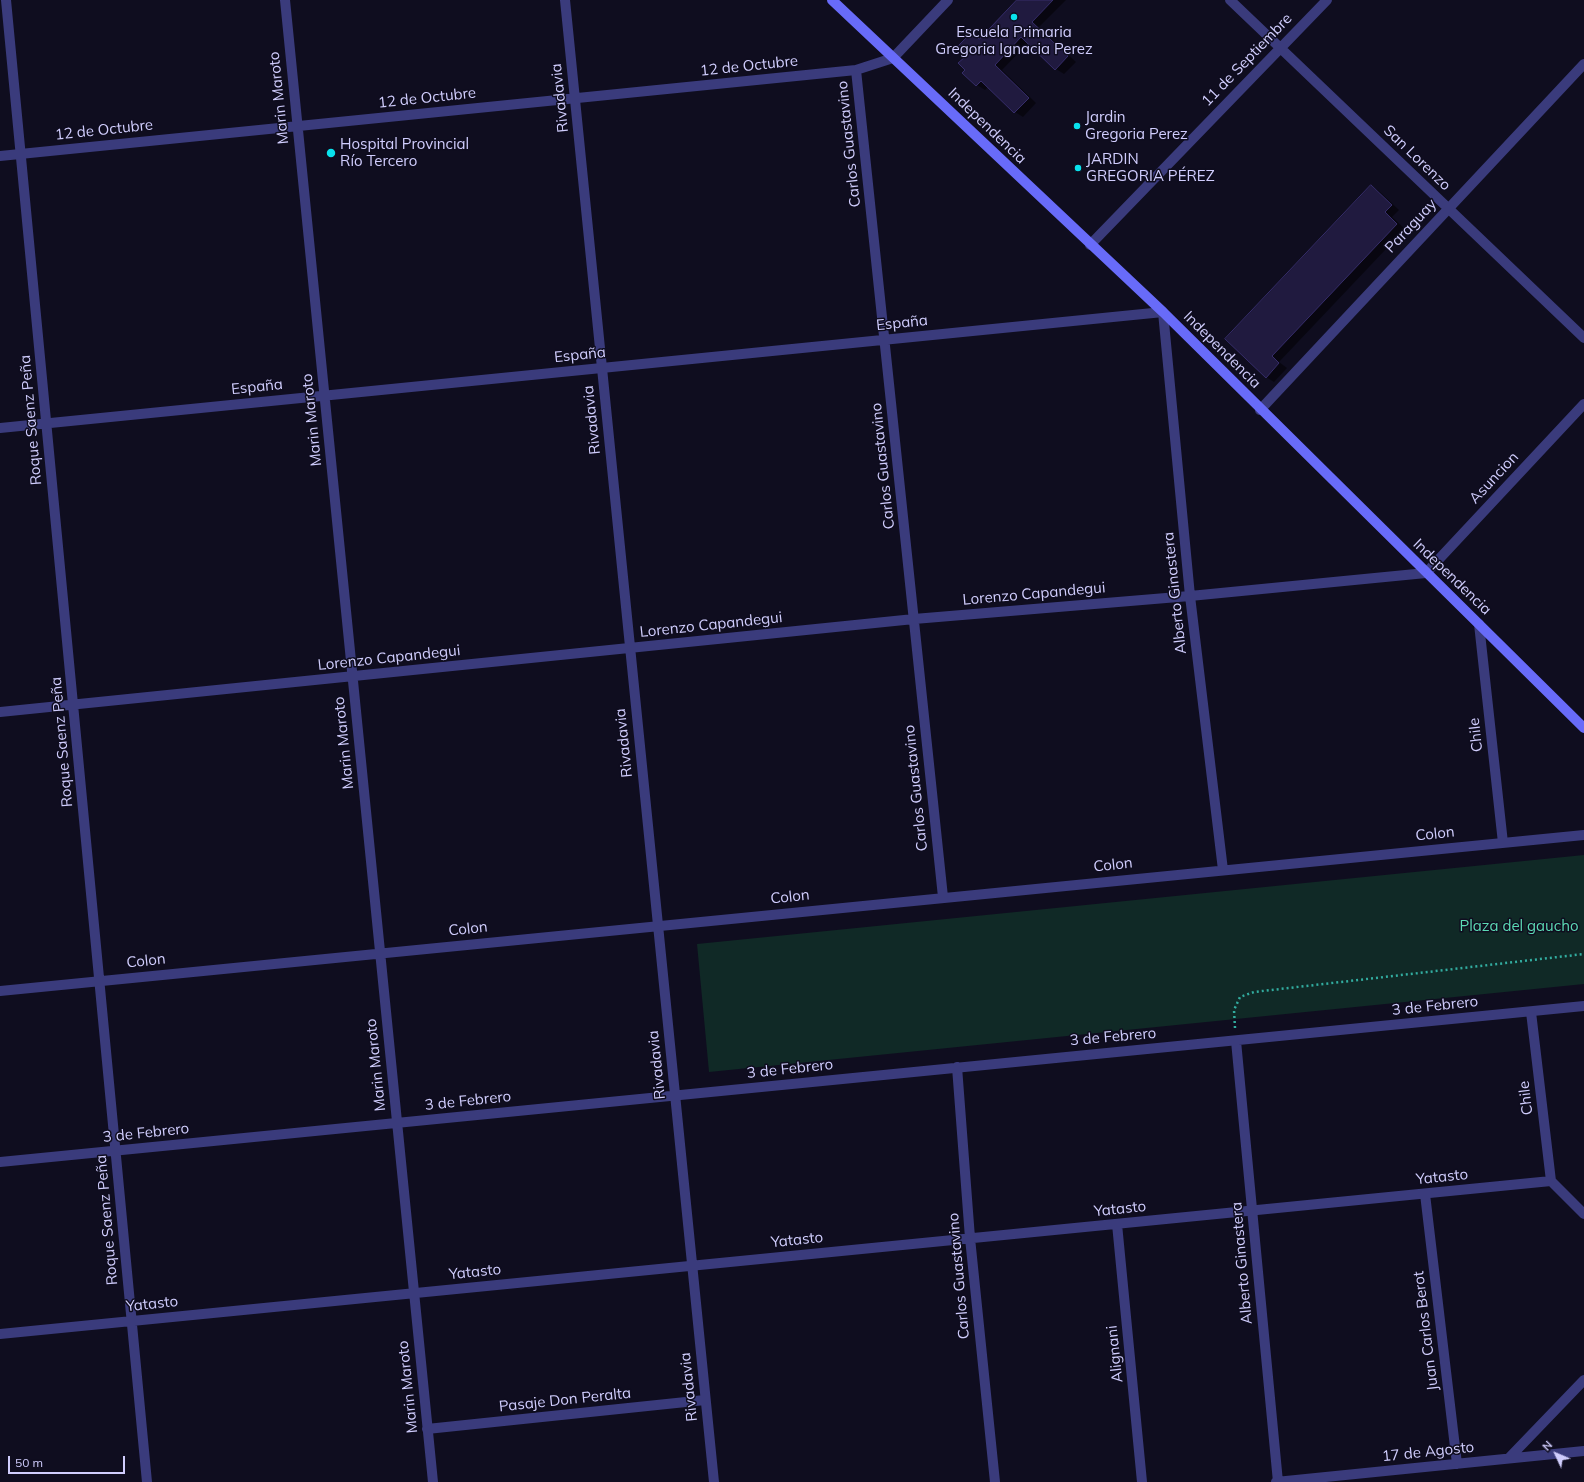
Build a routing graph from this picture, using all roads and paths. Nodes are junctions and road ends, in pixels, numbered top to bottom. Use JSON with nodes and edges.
{"nodes":[{"id":1,"x":6,"y":0,"type":"edge"},
{"id":2,"x":285,"y":0,"type":"edge"},
{"id":3,"x":565,"y":0,"type":"edge"},
{"id":4,"x":832,"y":0,"type":"edge"},
{"id":5,"x":948,"y":0,"type":"edge"},
{"id":6,"x":1230,"y":0,"type":"edge"},
{"id":7,"x":1326,"y":0,"type":"edge"},
{"id":8,"x":1280,"y":48,"type":"junction"},
{"id":9,"x":893,"y":58,"type":"junction"},
{"id":10,"x":1584,"y":64,"type":"edge"},
{"id":11,"x":856,"y":70,"type":"junction"},
{"id":12,"x":575,"y":98,"type":"junction"},
{"id":13,"x":297,"y":126,"type":"junction"},
{"id":14,"x":20,"y":154,"type":"junction"},
{"id":15,"x":0,"y":156,"type":"edge"},
{"id":16,"x":1448,"y":208,"type":"junction"},
{"id":17,"x":1090,"y":245,"type":"junction"},
{"id":18,"x":1162,"y":312,"type":"junction"},
{"id":19,"x":1584,"y":338,"type":"edge"},
{"id":20,"x":884,"y":340,"type":"junction"},
{"id":21,"x":602,"y":368,"type":"junction"},
{"id":22,"x":324,"y":396,"type":"junction"},
{"id":23,"x":1584,"y":404,"type":"edge"},
{"id":24,"x":1260,"y":410,"type":"junction"},
{"id":25,"x":46,"y":423,"type":"junction"},
{"id":26,"x":0,"y":428,"type":"edge"},
{"id":27,"x":1426,"y":573,"type":"junction"},
{"id":28,"x":1190,"y":596,"type":"junction"},
{"id":29,"x":914,"y":619,"type":"junction"},
{"id":30,"x":1479,"y":624,"type":"junction"},
{"id":31,"x":630,"y":648,"type":"junction"},
{"id":32,"x":352,"y":676,"type":"junction"},
{"id":33,"x":73,"y":705,"type":"junction"},
{"id":34,"x":0,"y":712,"type":"edge"},
{"id":35,"x":1584,"y":728,"type":"edge"},
{"id":36,"x":1584,"y":835,"type":"edge"},
{"id":37,"x":1503,"y":843,"type":"junction"},
{"id":38,"x":1223,"y":870,"type":"junction"},
{"id":39,"x":943,"y":897,"type":"junction"},
{"id":40,"x":658,"y":926,"type":"junction"},
{"id":41,"x":380,"y":953,"type":"junction"},
{"id":42,"x":1584,"y":954,"type":"edge"},
{"id":43,"x":99,"y":981,"type":"junction"},
{"id":44,"x":0,"y":991,"type":"edge"},
{"id":45,"x":1584,"y":1006,"type":"edge"},
{"id":46,"x":1532,"y":1012,"type":"junction"},
{"id":47,"x":1236,"y":1041,"type":"junction"},
{"id":48,"x":957,"y":1067,"type":"junction"},
{"id":49,"x":675,"y":1096,"type":"junction"},
{"id":50,"x":397,"y":1123,"type":"junction"},
{"id":51,"x":115,"y":1151,"type":"junction"},
{"id":52,"x":0,"y":1162,"type":"edge"},
{"id":53,"x":1551,"y":1181,"type":"junction"},
{"id":54,"x":1425,"y":1194,"type":"junction"},
{"id":55,"x":1252,"y":1210,"type":"junction"},
{"id":56,"x":1584,"y":1214,"type":"edge"},
{"id":57,"x":1117,"y":1224,"type":"junction"},
{"id":58,"x":970,"y":1238,"type":"junction"},
{"id":59,"x":692,"y":1266,"type":"junction"},
{"id":60,"x":414,"y":1293,"type":"junction"},
{"id":61,"x":132,"y":1321,"type":"junction"},
{"id":62,"x":0,"y":1334,"type":"edge"},
{"id":63,"x":1584,"y":1380,"type":"edge"},
{"id":64,"x":705,"y":1400,"type":"junction"},
{"id":65,"x":427,"y":1429,"type":"junction"},
{"id":66,"x":1584,"y":1451,"type":"edge"},
{"id":67,"x":1509,"y":1458,"type":"junction"},
{"id":68,"x":1458,"y":1464,"type":"junction"},
{"id":69,"x":147,"y":1482,"type":"edge"},
{"id":70,"x":433,"y":1482,"type":"edge"},
{"id":71,"x":714,"y":1482,"type":"edge"},
{"id":72,"x":995,"y":1482,"type":"edge"},
{"id":73,"x":1142,"y":1482,"type":"edge"},
{"id":74,"x":1277,"y":1482,"type":"edge"}],
"edges":[{"from":1,"to":14,"type":"street","name":"Roque Saenz Peña"},
{"from":2,"to":13,"type":"street","name":"Marin Maroto"},
{"from":3,"to":12,"type":"street","name":"Rivadavia"},
{"from":4,"to":9,"type":"main road","name":"Independencia"},
{"from":5,"to":9,"type":"street"},
{"from":6,"to":8,"type":"street","name":"San Lorenzo"},
{"from":7,"to":8,"type":"street","name":"11 de Septiembre"},
{"from":8,"to":16,"type":"street","name":"San Lorenzo"},
{"from":8,"to":17,"type":"street","name":"11 de Septiembre"},
{"from":9,"to":11,"type":"street","name":"Carlos Guastavino"},
{"from":9,"to":17,"type":"main road","name":"Independencia"},
{"from":10,"to":16,"type":"street","name":"Paraguay"},
{"from":11,"to":12,"type":"street","name":"12 de Octubre"},
{"from":11,"to":20,"type":"street","name":"Carlos Guastavino"},
{"from":12,"to":13,"type":"street","name":"12 de Octubre"},
{"from":12,"to":21,"type":"street","name":"Rivadavia"},
{"from":13,"to":14,"type":"street","name":"12 de Octubre"},
{"from":13,"to":22,"type":"street","name":"Marin Maroto"},
{"from":14,"to":15,"type":"street","name":"12 de Octubre"},
{"from":14,"to":25,"type":"street","name":"Roque Saenz Peña"},
{"from":16,"to":19,"type":"street","name":"San Lorenzo"},
{"from":16,"to":24,"type":"street","name":"Paraguay"},
{"from":17,"to":18,"type":"main road","name":"Independencia"},
{"from":18,"to":20,"type":"street","name":"España"},
{"from":18,"to":24,"type":"main road","name":"Independencia"},
{"from":18,"to":28,"type":"street","name":"Alberto Ginastera"},
{"from":20,"to":21,"type":"street","name":"España"},
{"from":20,"to":29,"type":"street","name":"Carlos Guastavino"},
{"from":21,"to":22,"type":"street","name":"España"},
{"from":21,"to":31,"type":"street","name":"Rivadavia"},
{"from":22,"to":25,"type":"street","name":"España"},
{"from":22,"to":32,"type":"street","name":"Marin Maroto"},
{"from":23,"to":27,"type":"street","name":"Asuncion"},
{"from":24,"to":27,"type":"main road","name":"Independencia"},
{"from":25,"to":26,"type":"street","name":"España"},
{"from":25,"to":33,"type":"street","name":"Roque Saenz Peña"},
{"from":27,"to":28,"type":"street","name":"Lorenzo Capandegui"},
{"from":27,"to":30,"type":"main road","name":"Independencia"},
{"from":28,"to":29,"type":"street","name":"Lorenzo Capandegui"},
{"from":28,"to":38,"type":"street","name":"Alberto Ginastera"},
{"from":29,"to":31,"type":"street","name":"Lorenzo Capandegui"},
{"from":29,"to":39,"type":"street","name":"Carlos Guastavino"},
{"from":30,"to":35,"type":"main road","name":"Independencia"},
{"from":30,"to":37,"type":"street","name":"Chile"},
{"from":31,"to":32,"type":"street","name":"Lorenzo Capandegui"},
{"from":31,"to":40,"type":"street","name":"Rivadavia"},
{"from":32,"to":33,"type":"street","name":"Lorenzo Capandegui"},
{"from":32,"to":41,"type":"street","name":"Marin Maroto"},
{"from":33,"to":34,"type":"street","name":"Lorenzo Capandegui"},
{"from":33,"to":43,"type":"street","name":"Roque Saenz Peña"},
{"from":36,"to":37,"type":"street","name":"Colon"},
{"from":37,"to":38,"type":"street","name":"Colon"},
{"from":38,"to":39,"type":"street","name":"Colon"},
{"from":39,"to":40,"type":"street","name":"Colon"},
{"from":40,"to":41,"type":"street","name":"Colon"},
{"from":40,"to":49,"type":"street","name":"Rivadavia"},
{"from":41,"to":43,"type":"street","name":"Colon"},
{"from":41,"to":50,"type":"street","name":"Marin Maroto"},
{"from":42,"to":47,"type":"path"},
{"from":43,"to":44,"type":"street","name":"Colon"},
{"from":43,"to":51,"type":"street","name":"Roque Saenz Peña"},
{"from":45,"to":46,"type":"street","name":"3 de Febrero"},
{"from":46,"to":47,"type":"street","name":"3 de Febrero"},
{"from":46,"to":53,"type":"street","name":"Chile"},
{"from":47,"to":48,"type":"street","name":"3 de Febrero"},
{"from":47,"to":55,"type":"street","name":"Alberto Ginastera"},
{"from":48,"to":49,"type":"street","name":"3 de Febrero"},
{"from":48,"to":58,"type":"street","name":"Carlos Guastavino"},
{"from":49,"to":50,"type":"street","name":"3 de Febrero"},
{"from":49,"to":59,"type":"street","name":"Rivadavia"},
{"from":50,"to":51,"type":"street","name":"3 de Febrero"},
{"from":50,"to":60,"type":"street","name":"Marin Maroto"},
{"from":51,"to":52,"type":"street","name":"3 de Febrero"},
{"from":51,"to":61,"type":"street","name":"Roque Saenz Peña"},
{"from":53,"to":54,"type":"street","name":"Yatasto"},
{"from":53,"to":56,"type":"street"},
{"from":54,"to":55,"type":"street","name":"Yatasto"},
{"from":54,"to":68,"type":"street","name":"Juan Carlos Berot"},
{"from":55,"to":57,"type":"street","name":"Yatasto"},
{"from":55,"to":74,"type":"street","name":"Alberto Ginastera"},
{"from":57,"to":58,"type":"street","name":"Yatasto"},
{"from":57,"to":73,"type":"street","name":"Alignani"},
{"from":58,"to":59,"type":"street","name":"Yatasto"},
{"from":58,"to":72,"type":"street","name":"Carlos Guastavino"},
{"from":59,"to":60,"type":"street","name":"Yatasto"},
{"from":59,"to":64,"type":"street","name":"Rivadavia"},
{"from":60,"to":61,"type":"street","name":"Yatasto"},
{"from":60,"to":65,"type":"street","name":"Marin Maroto"},
{"from":61,"to":62,"type":"street","name":"Yatasto"},
{"from":61,"to":69,"type":"street","name":"Roque Saenz Peña"},
{"from":63,"to":67,"type":"street"},
{"from":64,"to":65,"type":"street","name":"Pasaje Don Peralta"},
{"from":64,"to":71,"type":"street","name":"Rivadavia"},
{"from":65,"to":70,"type":"street","name":"Marin Maroto"},
{"from":66,"to":67,"type":"street","name":"17 de Agosto"},
{"from":67,"to":68,"type":"street","name":"17 de Agosto"},
{"from":68,"to":74,"type":"street","name":"17 de Agosto"}]}
